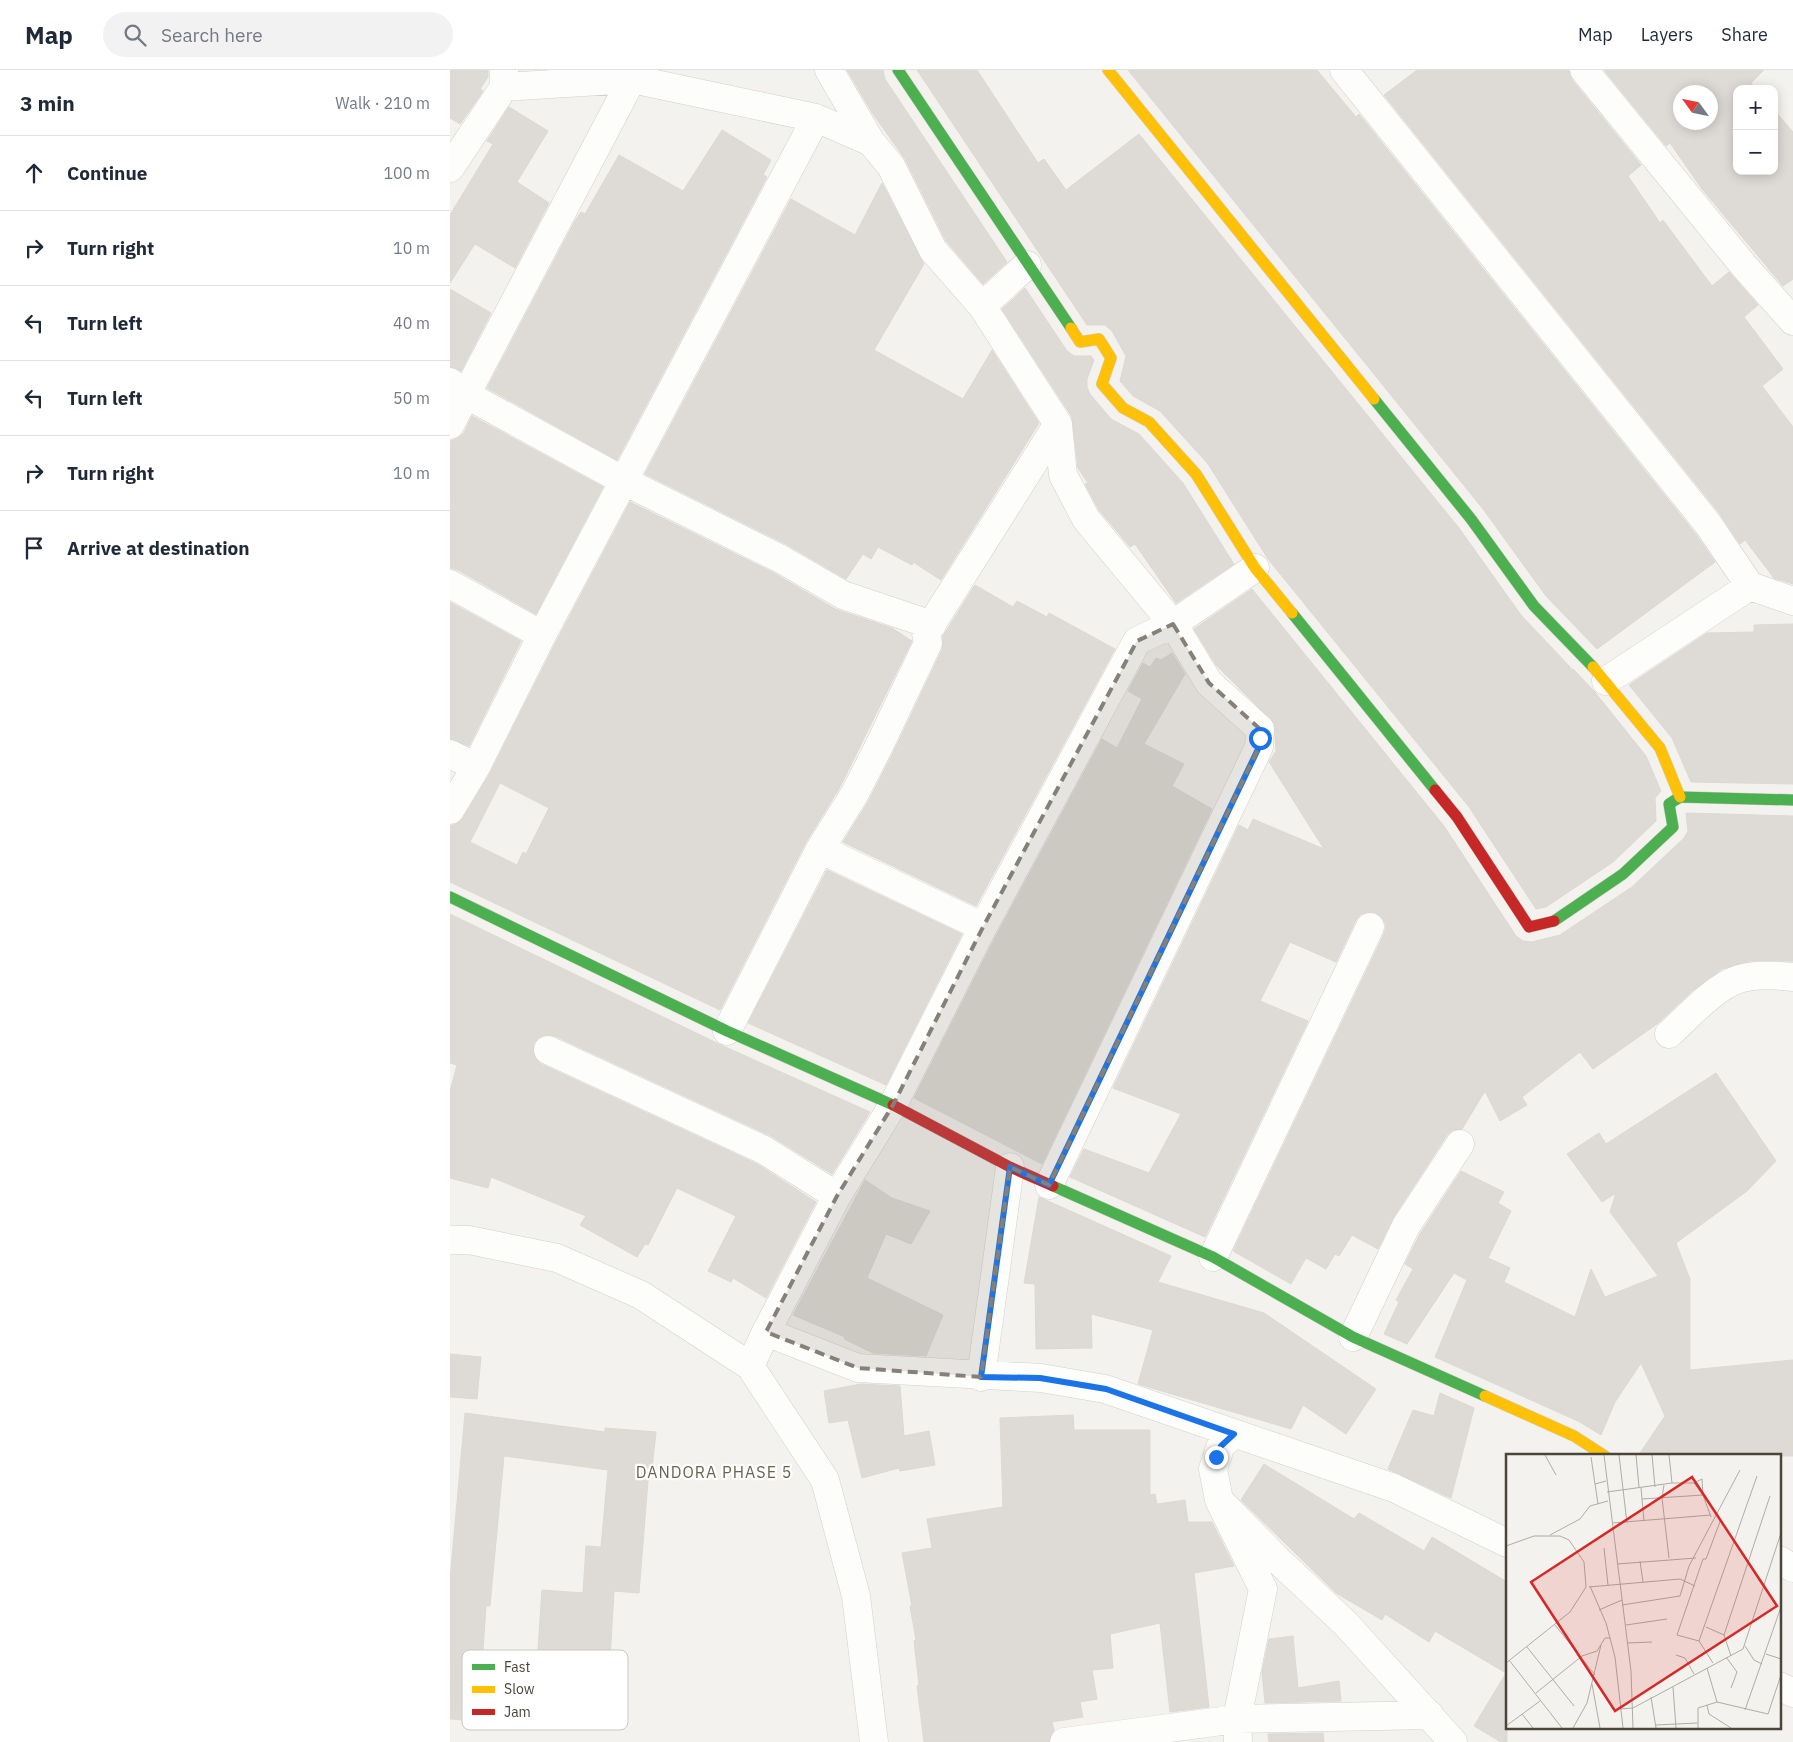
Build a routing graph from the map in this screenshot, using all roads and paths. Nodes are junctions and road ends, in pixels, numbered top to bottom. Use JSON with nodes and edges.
{"nodes":[{"id":1,"x":829,"y":70,"type":"edge"},
{"id":2,"x":898,"y":70,"type":"edge"},
{"id":3,"x":1108,"y":70,"type":"edge"},
{"id":4,"x":1344,"y":70,"type":"edge"},
{"id":5,"x":1584,"y":70,"type":"edge"},
{"id":6,"x":626,"y":75,"type":"edge"},
{"id":7,"x":504,"y":79,"type":"edge"},
{"id":8,"x":816,"y":118,"type":"junction"},
{"id":9,"x":871,"y":142,"type":"junction"},
{"id":10,"x":450,"y":168,"type":"edge"},
{"id":11,"x":1027,"y":265,"type":"junction"},
{"id":12,"x":982,"y":306,"type":"junction"},
{"id":13,"x":1793,"y":321,"type":"edge"},
{"id":14,"x":457,"y":388,"type":"edge"},
{"id":15,"x":1058,"y":424,"type":"junction"},
{"id":16,"x":450,"y":425,"type":"edge"},
{"id":17,"x":624,"y":482,"type":"junction"},
{"id":18,"x":1255,"y":568,"type":"junction"},
{"id":19,"x":450,"y":584,"type":"edge"},
{"id":20,"x":1750,"y":586,"type":"junction"},
{"id":21,"x":1793,"y":601,"type":"edge"},
{"id":22,"x":1173,"y":624,"type":"junction"},
{"id":23,"x":932,"y":625,"type":"junction"},
{"id":24,"x":542,"y":635,"type":"junction"},
{"id":25,"x":1606,"y":680,"type":"junction"},
{"id":26,"x":450,"y":754,"type":"edge"},
{"id":27,"x":476,"y":767,"type":"junction"},
{"id":28,"x":1680,"y":797,"type":"junction"},
{"id":29,"x":1793,"y":800,"type":"edge"},
{"id":30,"x":450,"y":810,"type":"edge"},
{"id":31,"x":820,"y":849,"type":"junction"},
{"id":32,"x":450,"y":897,"type":"edge"},
{"id":33,"x":983,"y":926,"type":"junction"},
{"id":34,"x":1370,"y":927,"type":"dead end"},
{"id":35,"x":1793,"y":977,"type":"edge"},
{"id":36,"x":727,"y":1031,"type":"junction"},
{"id":37,"x":1669,"y":1034,"type":"dead end"},
{"id":38,"x":548,"y":1050,"type":"dead end"},
{"id":39,"x":893,"y":1105,"type":"junction"},
{"id":40,"x":1460,"y":1144,"type":"dead end"},
{"id":41,"x":1010,"y":1167,"type":"junction"},
{"id":42,"x":1049,"y":1185,"type":"junction"},
{"id":43,"x":837,"y":1196,"type":"junction"},
{"id":44,"x":450,"y":1240,"type":"edge"},
{"id":45,"x":1213,"y":1258,"type":"junction"},
{"id":46,"x":766,"y":1332,"type":"junction"},
{"id":47,"x":1353,"y":1337,"type":"junction"},
{"id":48,"x":750,"y":1366,"type":"junction"},
{"id":49,"x":981,"y":1377,"type":"junction"},
{"id":50,"x":1234,"y":1434,"type":"junction"},
{"id":51,"x":1602,"y":1454,"type":"edge"},
{"id":52,"x":1218,"y":1500,"type":"junction"},
{"id":53,"x":1506,"y":1543,"type":"edge"},
{"id":54,"x":1780,"y":1561,"type":"edge"},
{"id":55,"x":1793,"y":1568,"type":"edge"},
{"id":56,"x":1780,"y":1686,"type":"edge"},
{"id":57,"x":1793,"y":1693,"type":"edge"},
{"id":58,"x":1430,"y":1715,"type":"junction"},
{"id":59,"x":1237,"y":1730,"type":"edge"},
{"id":60,"x":874,"y":1742,"type":"edge"},
{"id":61,"x":1064,"y":1742,"type":"edge"},
{"id":62,"x":1453,"y":1742,"type":"edge"}],
"edges":[{"from":1,"to":9,"type":"street"},
{"from":2,"to":11,"type":"street"},
{"from":3,"to":25,"type":"street"},
{"from":4,"to":20,"type":"street"},
{"from":5,"to":13,"type":"street"},
{"from":6,"to":7,"type":"street"},
{"from":6,"to":8,"type":"street"},
{"from":6,"to":14,"type":"street"},
{"from":7,"to":10,"type":"street"},
{"from":8,"to":9,"type":"street"},
{"from":8,"to":17,"type":"street"},
{"from":9,"to":12,"type":"street"},
{"from":11,"to":12,"type":"street"},
{"from":11,"to":18,"type":"street"},
{"from":12,"to":15,"type":"street"},
{"from":14,"to":16,"type":"street"},
{"from":14,"to":17,"type":"street"},
{"from":15,"to":22,"type":"street"},
{"from":15,"to":23,"type":"street"},
{"from":17,"to":23,"type":"street"},
{"from":17,"to":24,"type":"street"},
{"from":18,"to":22,"type":"street"},
{"from":18,"to":28,"type":"street"},
{"from":19,"to":24,"type":"street"},
{"from":20,"to":21,"type":"street"},
{"from":20,"to":25,"type":"street"},
{"from":22,"to":33,"type":"street"},
{"from":22,"to":42,"type":"street"},
{"from":23,"to":31,"type":"street"},
{"from":24,"to":27,"type":"street"},
{"from":25,"to":28,"type":"street"},
{"from":26,"to":27,"type":"street"},
{"from":27,"to":30,"type":"street"},
{"from":28,"to":29,"type":"street"},
{"from":31,"to":33,"type":"street"},
{"from":31,"to":36,"type":"street"},
{"from":32,"to":36,"type":"street"},
{"from":33,"to":39,"type":"street"},
{"from":34,"to":45,"type":"street"},
{"from":35,"to":37,"type":"street"},
{"from":36,"to":39,"type":"street"},
{"from":38,"to":43,"type":"street"},
{"from":39,"to":41,"type":"street"},
{"from":39,"to":43,"type":"street"},
{"from":40,"to":47,"type":"street"},
{"from":41,"to":42,"type":"street"},
{"from":41,"to":49,"type":"street"},
{"from":42,"to":45,"type":"street"},
{"from":43,"to":46,"type":"street"},
{"from":44,"to":48,"type":"street"},
{"from":45,"to":47,"type":"street"},
{"from":46,"to":48,"type":"street"},
{"from":46,"to":49,"type":"street"},
{"from":47,"to":51,"type":"street"},
{"from":48,"to":60,"type":"street"},
{"from":49,"to":50,"type":"street"},
{"from":50,"to":52,"type":"street"},
{"from":50,"to":53,"type":"street"},
{"from":52,"to":58,"type":"street"},
{"from":52,"to":59,"type":"street"},
{"from":54,"to":55,"type":"street"},
{"from":56,"to":57,"type":"street"},
{"from":58,"to":59,"type":"street"},
{"from":58,"to":62,"type":"street"},
{"from":59,"to":61,"type":"street"}]}
